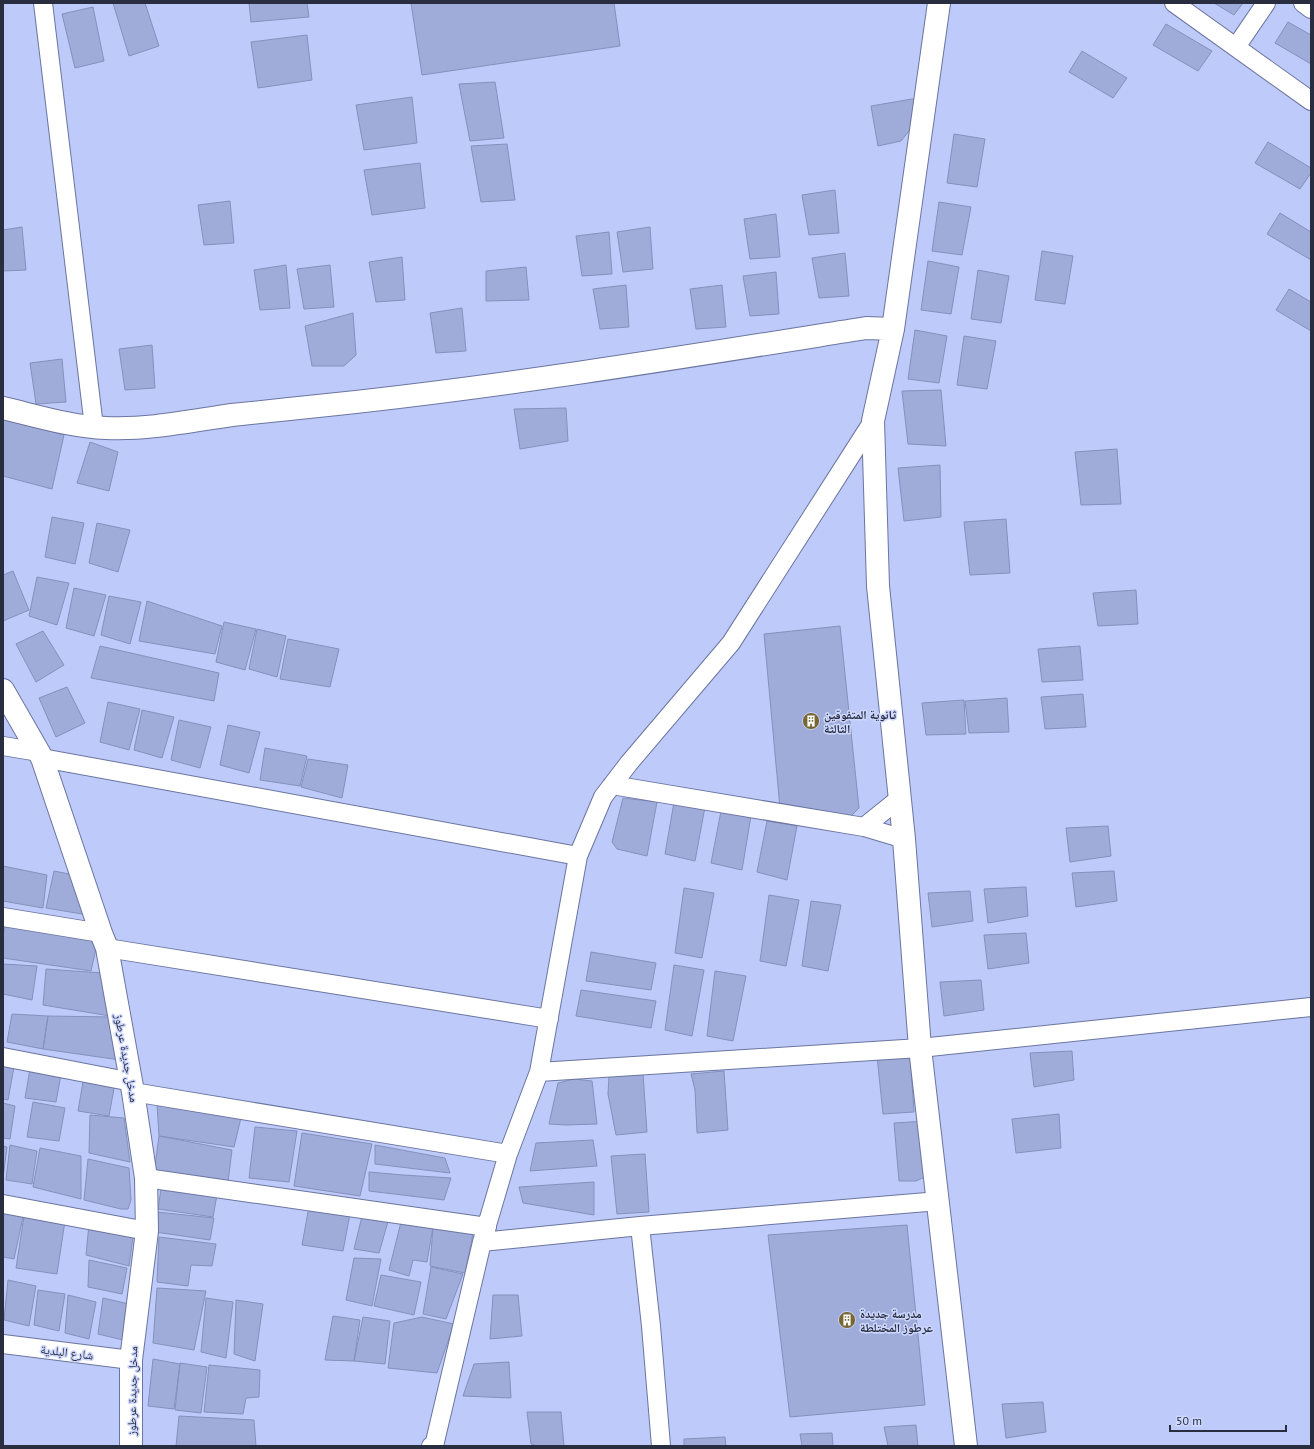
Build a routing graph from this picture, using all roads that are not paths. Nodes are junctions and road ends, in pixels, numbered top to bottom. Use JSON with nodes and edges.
{"nodes":[{"id":1,"x":43,"y":3,"type":"edge"},
{"id":2,"x":939,"y":3,"type":"edge"},
{"id":3,"x":1174,"y":3,"type":"edge"},
{"id":4,"x":1266,"y":3,"type":"edge"},
{"id":5,"x":1302,"y":3,"type":"edge"},
{"id":6,"x":1311,"y":9,"type":"edge"},
{"id":7,"x":1236,"y":48,"type":"junction"},
{"id":8,"x":1311,"y":101,"type":"edge"},
{"id":9,"x":893,"y":329,"type":"junction"},
{"id":10,"x":3,"y":408,"type":"edge"},
{"id":11,"x":873,"y":421,"type":"junction"},
{"id":12,"x":94,"y":427,"type":"junction"},
{"id":13,"x":3,"y":690,"type":"edge"},
{"id":14,"x":3,"y":746,"type":"edge"},
{"id":15,"x":40,"y":755,"type":"junction"},
{"id":16,"x":612,"y":785,"type":"junction"},
{"id":17,"x":900,"y":798,"type":"junction"},
{"id":18,"x":864,"y":827,"type":"junction"},
{"id":19,"x":904,"y":840,"type":"junction"},
{"id":20,"x":578,"y":856,"type":"junction"},
{"id":21,"x":3,"y":916,"type":"edge"},
{"id":22,"x":104,"y":940,"type":"junction"},
{"id":23,"x":1311,"y":1007,"type":"edge"},
{"id":24,"x":549,"y":1020,"type":"junction"},
{"id":25,"x":920,"y":1048,"type":"junction"},
{"id":26,"x":3,"y":1057,"type":"edge"},
{"id":27,"x":539,"y":1072,"type":"junction"},
{"id":28,"x":132,"y":1087,"type":"junction"},
{"id":29,"x":508,"y":1154,"type":"junction"},
{"id":30,"x":146,"y":1178,"type":"junction"},
{"id":31,"x":939,"y":1201,"type":"junction"},
{"id":32,"x":3,"y":1204,"type":"edge"},
{"id":33,"x":640,"y":1226,"type":"junction"},
{"id":34,"x":147,"y":1231,"type":"junction"},
{"id":35,"x":484,"y":1234,"type":"junction"},
{"id":36,"x":3,"y":1344,"type":"edge"},
{"id":37,"x":130,"y":1360,"type":"junction"},
{"id":38,"x":132,"y":1446,"type":"edge"},
{"id":39,"x":431,"y":1446,"type":"edge"},
{"id":40,"x":434,"y":1446,"type":"edge"},
{"id":41,"x":439,"y":1446,"type":"edge"},
{"id":42,"x":661,"y":1446,"type":"edge"},
{"id":43,"x":966,"y":1446,"type":"edge"}],
"edges":[{"from":1,"to":12,"type":"street"},
{"from":2,"to":9,"type":"street"},
{"from":3,"to":7,"type":"street"},
{"from":4,"to":7,"type":"street"},
{"from":5,"to":6,"type":"street"},
{"from":7,"to":8,"type":"street"},
{"from":9,"to":11,"type":"street"},
{"from":9,"to":12,"type":"street"},
{"from":10,"to":12,"type":"street"},
{"from":11,"to":16,"type":"street"},
{"from":11,"to":17,"type":"street"},
{"from":13,"to":15,"type":"street","name":"مدخل جديدة عرطوز"},
{"from":14,"to":15,"type":"street"},
{"from":15,"to":20,"type":"street"},
{"from":15,"to":22,"type":"street","name":"مدخل جديدة عرطوز"},
{"from":16,"to":18,"type":"street"},
{"from":16,"to":20,"type":"street"},
{"from":17,"to":18,"type":"street"},
{"from":17,"to":19,"type":"street"},
{"from":18,"to":19,"type":"street"},
{"from":19,"to":25,"type":"street"},
{"from":20,"to":24,"type":"street"},
{"from":21,"to":22,"type":"street"},
{"from":22,"to":24,"type":"street"},
{"from":22,"to":28,"type":"street","name":"مدخل جديدة عرطوز"},
{"from":23,"to":25,"type":"street"},
{"from":24,"to":27,"type":"street"},
{"from":25,"to":27,"type":"street"},
{"from":25,"to":31,"type":"street"},
{"from":26,"to":28,"type":"street"},
{"from":27,"to":29,"type":"street"},
{"from":28,"to":29,"type":"street"},
{"from":28,"to":30,"type":"street","name":"مدخل جديدة عرطوز"},
{"from":29,"to":35,"type":"street"},
{"from":30,"to":34,"type":"street","name":"مدخل جديدة عرطوز"},
{"from":30,"to":35,"type":"street"},
{"from":31,"to":33,"type":"street"},
{"from":31,"to":43,"type":"street"},
{"from":32,"to":34,"type":"street"},
{"from":33,"to":35,"type":"street"},
{"from":33,"to":42,"type":"street"},
{"from":34,"to":37,"type":"street","name":"مدخل جديدة عرطوز"},
{"from":35,"to":40,"type":"street"},
{"from":36,"to":37,"type":"street","name":"شارع البلدية"},
{"from":37,"to":38,"type":"street","name":"مدخل جديدة عرطوز"},
{"from":39,"to":40,"type":"street"},
{"from":40,"to":41,"type":"street"}]}
